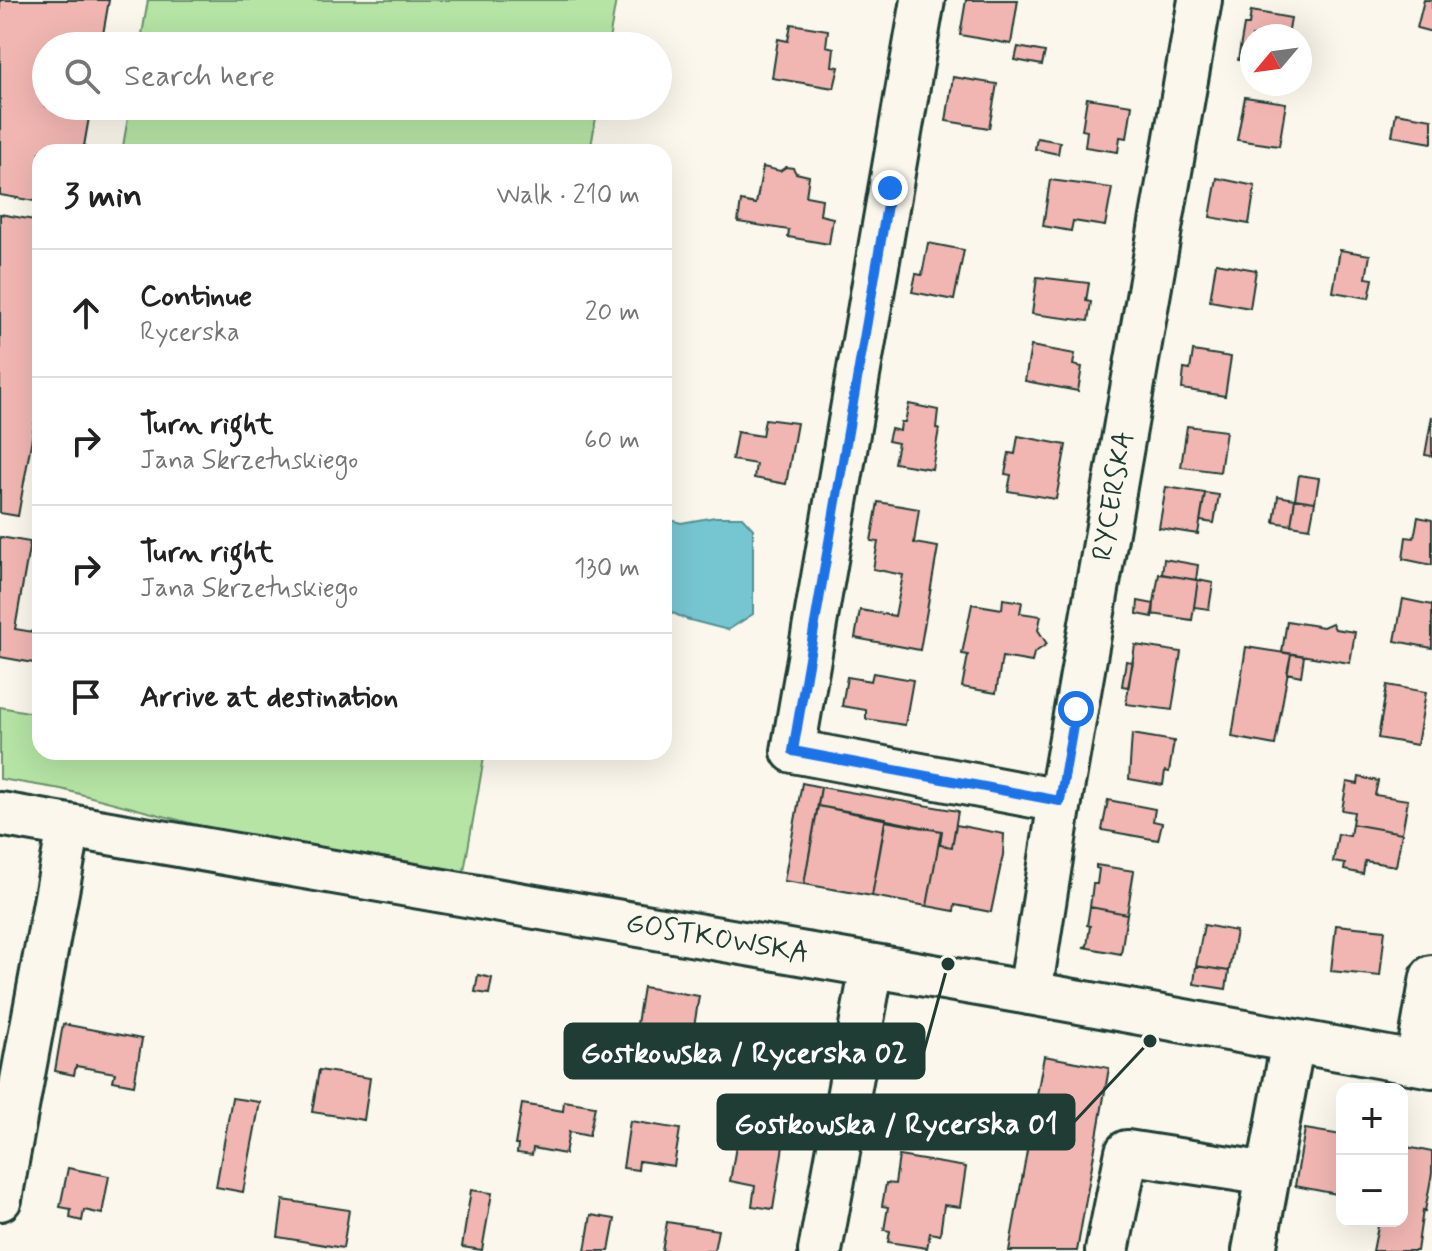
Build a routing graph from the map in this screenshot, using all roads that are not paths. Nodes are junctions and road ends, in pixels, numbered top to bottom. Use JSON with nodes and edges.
{"nodes":[{"id":1,"x":923,"y":0,"type":"edge"},
{"id":2,"x":1200,"y":0,"type":"edge"},
{"id":3,"x":1060,"y":801,"type":"junction"},
{"id":4,"x":0,"y":814,"type":"edge"},
{"id":5,"x":69,"y":827,"type":"junction"},
{"id":6,"x":872,"y":966,"type":"junction"},
{"id":7,"x":1432,"y":977,"type":"edge"},
{"id":8,"x":1030,"y":993,"type":"junction"},
{"id":9,"x":1293,"y":1041,"type":"junction"},
{"id":10,"x":1424,"y":1065,"type":"edge"},
{"id":11,"x":1268,"y":1174,"type":"junction"},
{"id":12,"x":0,"y":1199,"type":"edge"},
{"id":13,"x":820,"y":1251,"type":"edge"},
{"id":14,"x":1107,"y":1251,"type":"edge"},
{"id":15,"x":1254,"y":1251,"type":"edge"}],
"edges":[{"from":1,"to":3,"type":"street"},
{"from":2,"to":3,"type":"street","name":"RYCERSKA"},
{"from":3,"to":8,"type":"street","name":"RYCERSKA"},
{"from":4,"to":5,"type":"street","name":"GOSTKOWSKA"},
{"from":5,"to":6,"type":"street","name":"GOSTKOWSKA"},
{"from":5,"to":12,"type":"street"},
{"from":6,"to":8,"type":"street","name":"GOSTKOWSKA"},
{"from":6,"to":13,"type":"street"},
{"from":7,"to":10,"type":"street"},
{"from":8,"to":9,"type":"street","name":"GOSTKOWSKA"},
{"from":9,"to":10,"type":"street","name":"GOSTKOWSKA"},
{"from":9,"to":11,"type":"street"},
{"from":11,"to":14,"type":"street"},
{"from":11,"to":15,"type":"street"}]}
